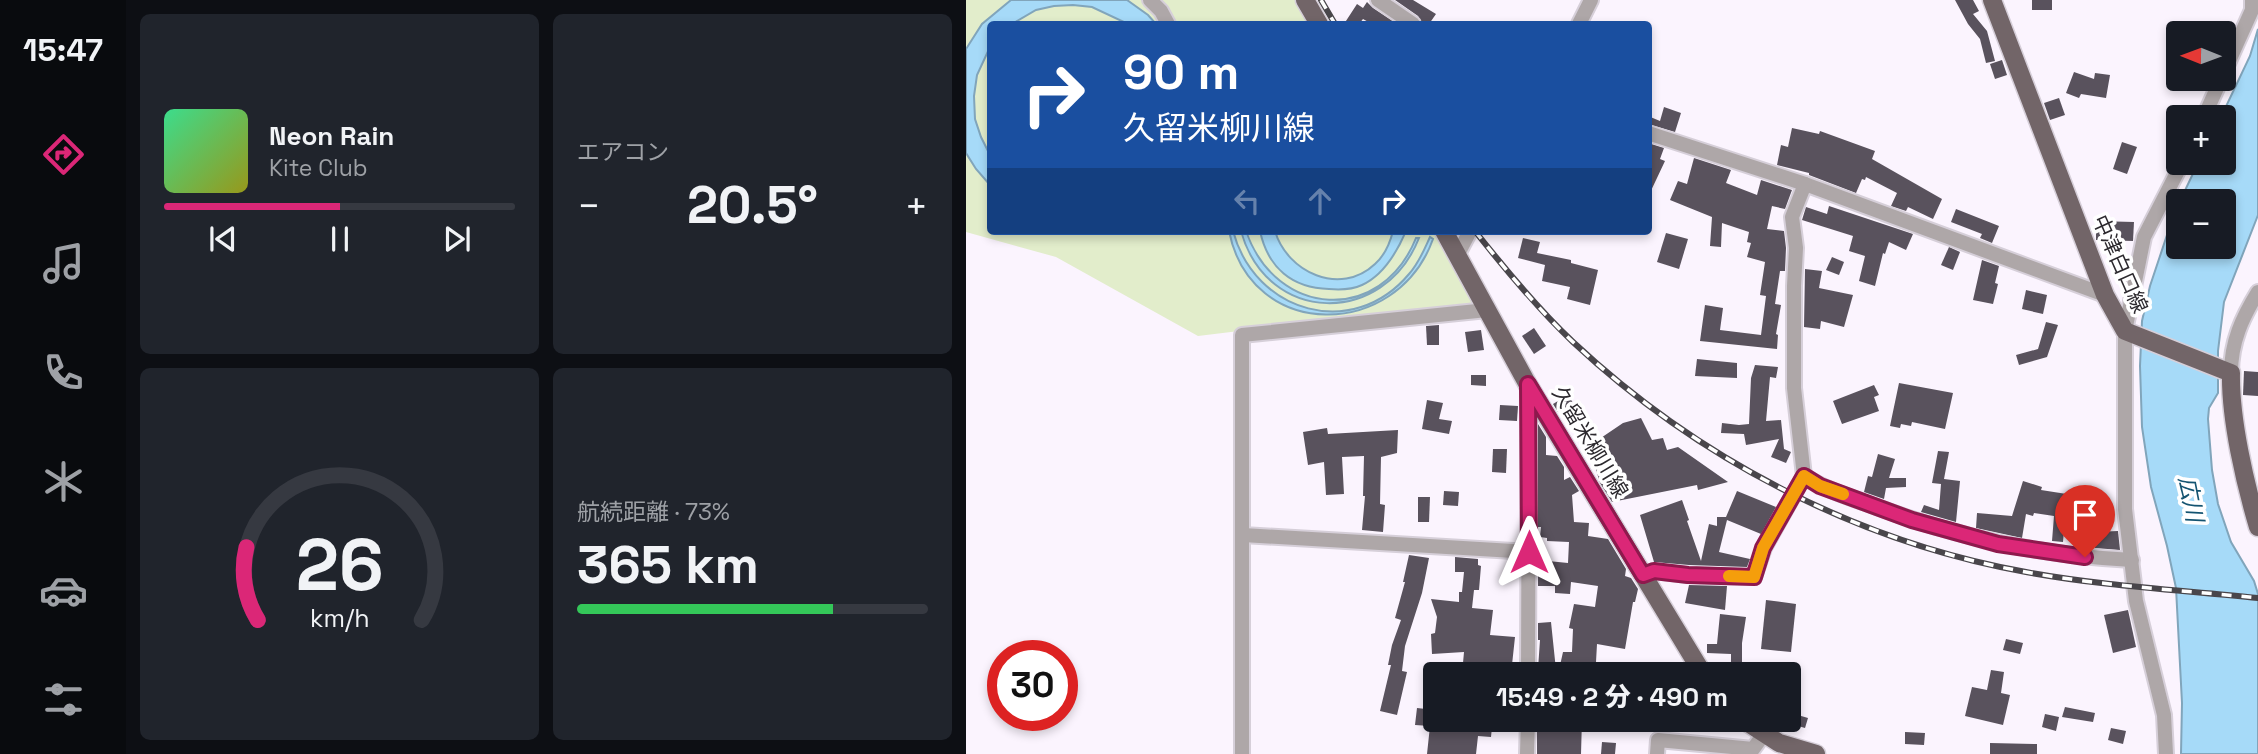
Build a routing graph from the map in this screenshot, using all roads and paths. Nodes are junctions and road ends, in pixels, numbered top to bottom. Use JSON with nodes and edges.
{"nodes":[{"id":1,"x":1150,"y":0,"type":"edge"},
{"id":2,"x":1305,"y":0,"type":"edge"},
{"id":3,"x":1591,"y":0,"type":"edge"},
{"id":4,"x":1992,"y":0,"type":"edge"},
{"id":5,"x":2252,"y":0,"type":"edge"},
{"id":6,"x":1381,"y":1,"type":"edge"},
{"id":7,"x":1166,"y":21,"type":"edge"},
{"id":8,"x":1317,"y":21,"type":"edge"},
{"id":9,"x":1409,"y":21,"type":"edge"},
{"id":10,"x":1580,"y":21,"type":"edge"},
{"id":11,"x":2236,"y":45,"type":"edge"},
{"id":12,"x":1652,"y":134,"type":"edge"},
{"id":13,"x":2176,"y":175,"type":"edge"},
{"id":14,"x":1805,"y":184,"type":"junction"},
{"id":15,"x":1446,"y":235,"type":"edge"},
{"id":16,"x":1468,"y":235,"type":"edge"},
{"id":17,"x":1456,"y":251,"type":"junction"},
{"id":18,"x":2258,"y":292,"type":"edge"},
{"id":19,"x":2105,"y":295,"type":"junction"},
{"id":20,"x":1487,"y":310,"type":"junction"},
{"id":21,"x":2242,"y":318,"type":"junction"},
{"id":22,"x":2258,"y":318,"type":"edge"},
{"id":23,"x":2128,"y":333,"type":"junction"},
{"id":24,"x":2231,"y":373,"type":"junction"},
{"id":25,"x":1528,"y":384,"type":"junction"},
{"id":26,"x":1804,"y":476,"type":"junction"},
{"id":27,"x":2258,"y":524,"type":"edge"},
{"id":28,"x":1242,"y":536,"type":"junction"},
{"id":29,"x":1529,"y":552,"type":"junction"},
{"id":30,"x":2132,"y":560,"type":"junction"},
{"id":31,"x":1643,"y":575,"type":"junction"},
{"id":32,"x":1528,"y":662,"type":"edge"},
{"id":33,"x":1696,"y":662,"type":"edge"},
{"id":34,"x":1528,"y":732,"type":"edge"},
{"id":35,"x":1762,"y":732,"type":"edge"},
{"id":36,"x":1765,"y":734,"type":"junction"},
{"id":37,"x":1242,"y":754,"type":"edge"},
{"id":38,"x":1527,"y":754,"type":"edge"},
{"id":39,"x":1657,"y":754,"type":"edge"},
{"id":40,"x":1816,"y":754,"type":"edge"},
{"id":41,"x":2166,"y":754,"type":"edge"}],
"edges":[{"from":1,"to":7,"type":"street"},
{"from":2,"to":8,"type":"main road"},
{"from":3,"to":10,"type":"street"},
{"from":4,"to":19,"type":"main road","name":"中津白口線"},
{"from":5,"to":11,"type":"street"},
{"from":6,"to":9,"type":"street"},
{"from":12,"to":14,"type":"street"},
{"from":13,"to":23,"type":"street"},
{"from":14,"to":19,"type":"street"},
{"from":14,"to":26,"type":"street"},
{"from":15,"to":17,"type":"main road","name":"久留米柳川線"},
{"from":16,"to":17,"type":"street"},
{"from":17,"to":20,"type":"main road","name":"久留米柳川線"},
{"from":18,"to":21,"type":"street"},
{"from":19,"to":23,"type":"main road","name":"中津白口線"},
{"from":20,"to":25,"type":"main road","name":"久留米柳川線"},
{"from":20,"to":28,"type":"street"},
{"from":21,"to":22,"type":"street"},
{"from":21,"to":24,"type":"street"},
{"from":23,"to":24,"type":"main road","name":"中津白口線"},
{"from":23,"to":30,"type":"street"},
{"from":24,"to":27,"type":"main road"},
{"from":25,"to":29,"type":"street"},
{"from":25,"to":31,"type":"main road","name":"久留米柳川線"},
{"from":26,"to":30,"type":"street"},
{"from":26,"to":31,"type":"street"},
{"from":28,"to":29,"type":"street"},
{"from":28,"to":37,"type":"street"},
{"from":29,"to":32,"type":"street"},
{"from":30,"to":41,"type":"street"},
{"from":31,"to":33,"type":"main road","name":"久留米柳川線"},
{"from":34,"to":38,"type":"street"},
{"from":35,"to":36,"type":"main road"},
{"from":36,"to":39,"type":"street"},
{"from":36,"to":40,"type":"main road"}]}
